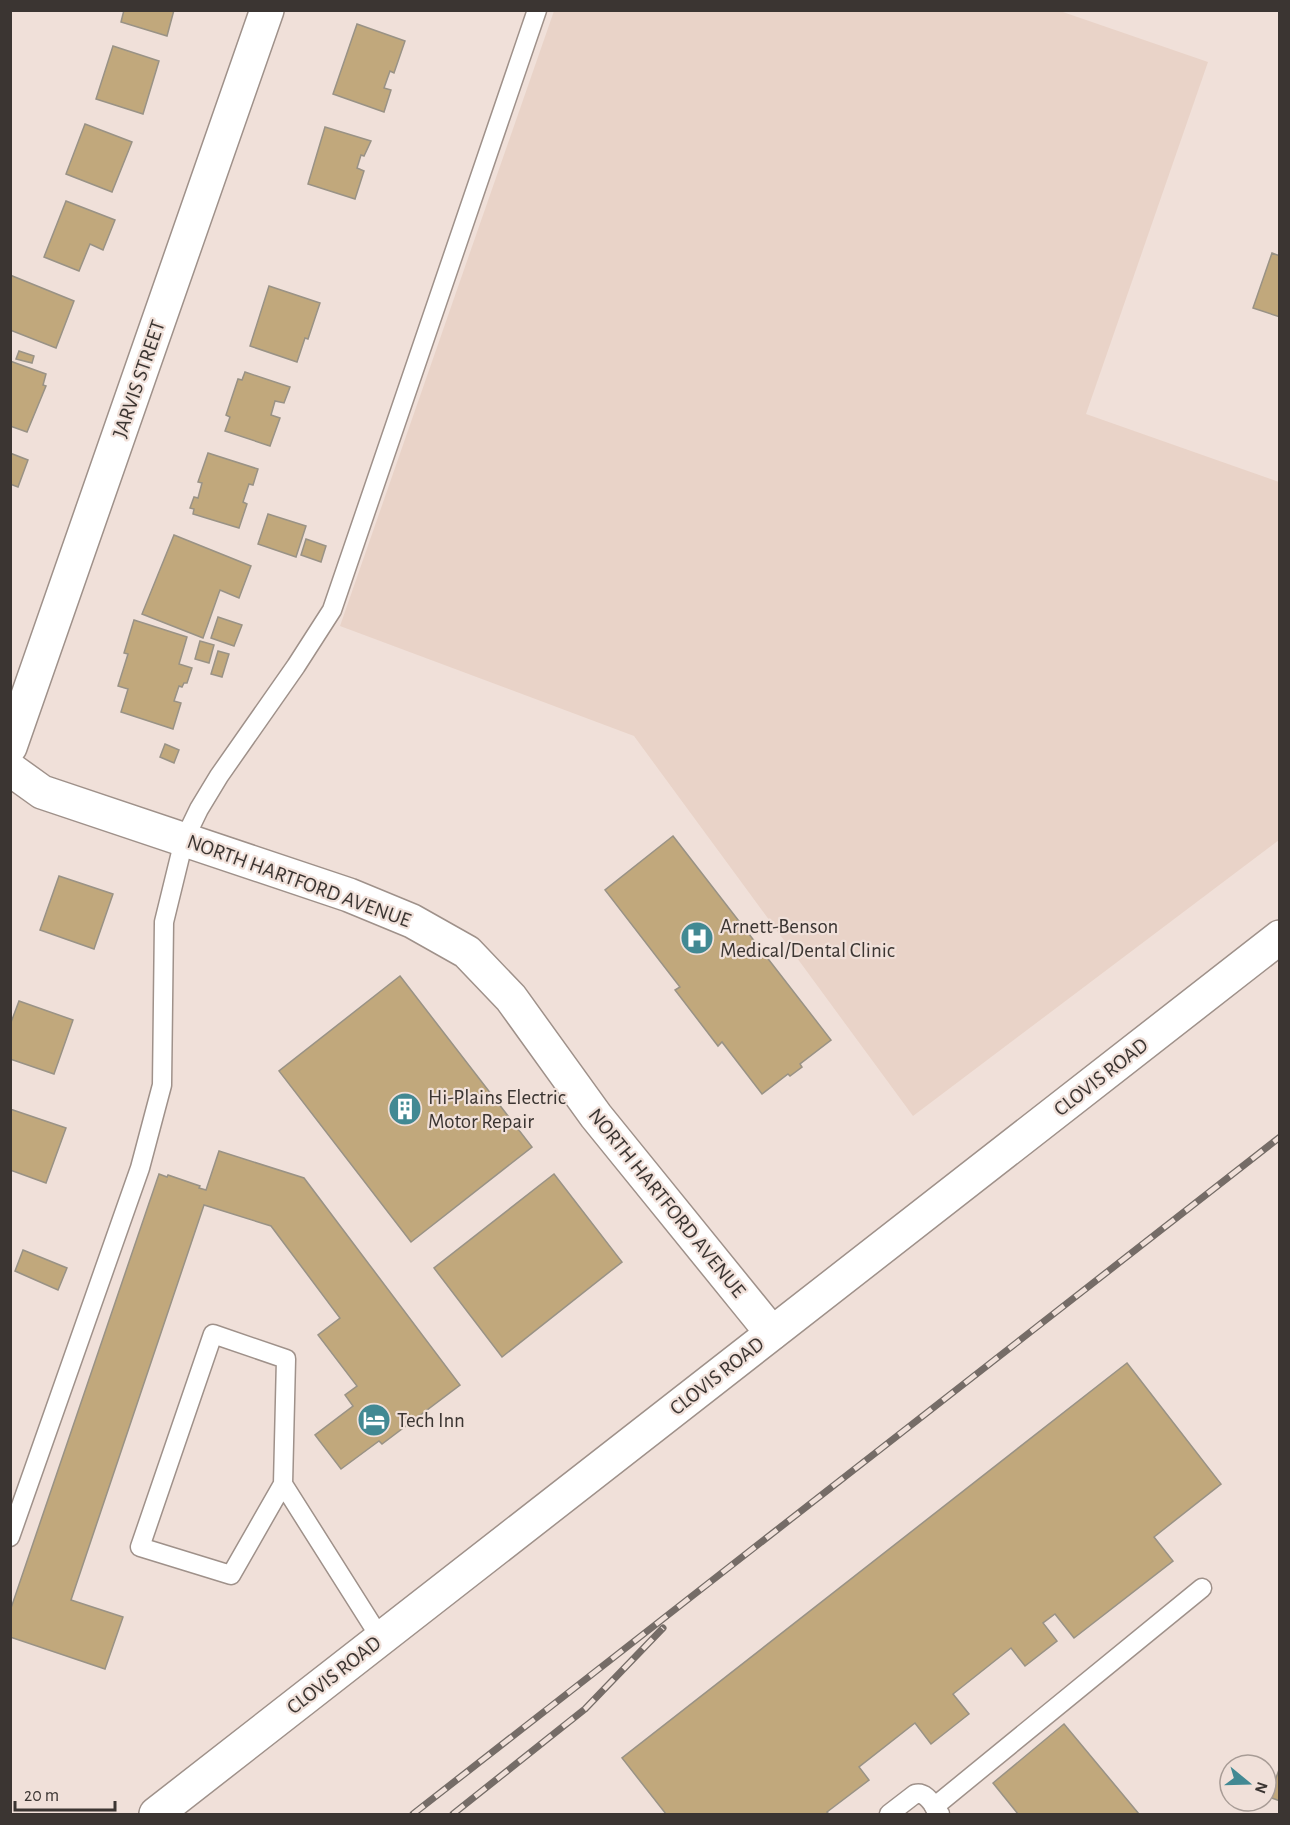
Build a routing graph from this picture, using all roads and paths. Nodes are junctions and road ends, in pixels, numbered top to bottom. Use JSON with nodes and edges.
{"nodes":[{"id":1,"x":267,"y":10,"type":"edge"},
{"id":2,"x":537,"y":10,"type":"edge"},
{"id":3,"x":10,"y":747,"type":"edge"},
{"id":4,"x":10,"y":769,"type":"edge"},
{"id":5,"x":184,"y":840,"type":"junction"},
{"id":6,"x":1280,"y":938,"type":"edge"},
{"id":7,"x":772,"y":1333,"type":"junction"},
{"id":8,"x":283,"y":1484,"type":"junction"},
{"id":9,"x":10,"y":1537,"type":"edge"},
{"id":10,"x":1202,"y":1588,"type":"dead end"},
{"id":11,"x":381,"y":1639,"type":"junction"},
{"id":12,"x":937,"y":1811,"type":"edge"},
{"id":13,"x":156,"y":1815,"type":"edge"},
{"id":14,"x":889,"y":1815,"type":"edge"}],
"edges":[{"from":1,"to":3,"type":"main road","name":"JARVIS STREET"},
{"from":2,"to":5,"type":"lane"},
{"from":4,"to":5,"type":"main road","name":"NORTH HARTFORD AVENUE"},
{"from":5,"to":7,"type":"main road","name":"NORTH HARTFORD AVENUE"},
{"from":5,"to":9,"type":"lane"},
{"from":6,"to":7,"type":"main road","name":"CLOVIS ROAD"},
{"from":7,"to":11,"type":"main road","name":"CLOVIS ROAD"},
{"from":8,"to":8,"type":"lane"},
{"from":8,"to":11,"type":"lane"},
{"from":10,"to":12,"type":"lane"},
{"from":11,"to":13,"type":"main road","name":"CLOVIS ROAD"},
{"from":12,"to":14,"type":"lane"}]}
